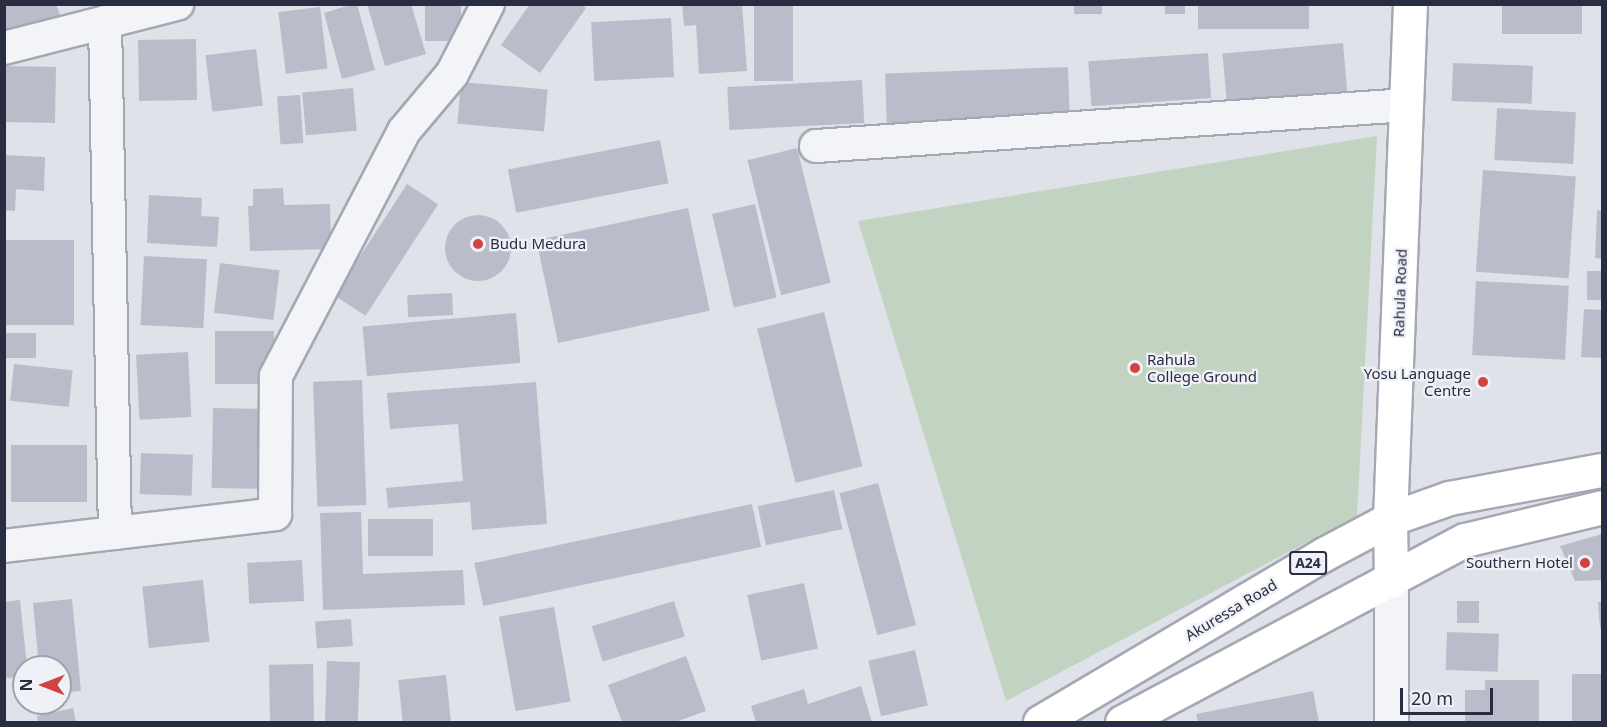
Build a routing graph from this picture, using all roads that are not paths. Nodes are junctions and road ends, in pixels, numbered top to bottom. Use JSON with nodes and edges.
{"nodes":[{"id":1,"x":177,"y":4,"type":"edge"},
{"id":2,"x":488,"y":4,"type":"edge"},
{"id":3,"x":1410,"y":4,"type":"edge"},
{"id":4,"x":89,"y":18,"type":"edge"},
{"id":5,"x":4,"y":48,"type":"edge"},
{"id":6,"x":1407,"y":105,"type":"junction"},
{"id":7,"x":816,"y":146,"type":"dead end"},
{"id":8,"x":1602,"y":470,"type":"edge"},
{"id":9,"x":1602,"y":507,"type":"edge"},
{"id":10,"x":1390,"y":519,"type":"junction"},
{"id":11,"x":115,"y":533,"type":"junction"},
{"id":12,"x":4,"y":546,"type":"edge"},
{"id":13,"x":1391,"y":581,"type":"junction"},
{"id":14,"x":1040,"y":723,"type":"edge"},
{"id":15,"x":1122,"y":723,"type":"edge"},
{"id":16,"x":1391,"y":723,"type":"edge"}],
"edges":[{"from":1,"to":4,"type":"street"},
{"from":2,"to":11,"type":"street"},
{"from":3,"to":6,"type":"main road","name":"Rahula Road"},
{"from":4,"to":5,"type":"street"},
{"from":4,"to":11,"type":"street"},
{"from":6,"to":7,"type":"street"},
{"from":6,"to":10,"type":"main road","name":"Rahula Road"},
{"from":8,"to":10,"type":"main road","name":"Akuressa Road","number":"A24"},
{"from":9,"to":13,"type":"main road"},
{"from":10,"to":13,"type":"main road","name":"Rahula Road"},
{"from":10,"to":14,"type":"main road","name":"Akuressa Road","number":"A24"},
{"from":11,"to":12,"type":"street"},
{"from":13,"to":15,"type":"main road"},
{"from":13,"to":16,"type":"street"}]}
